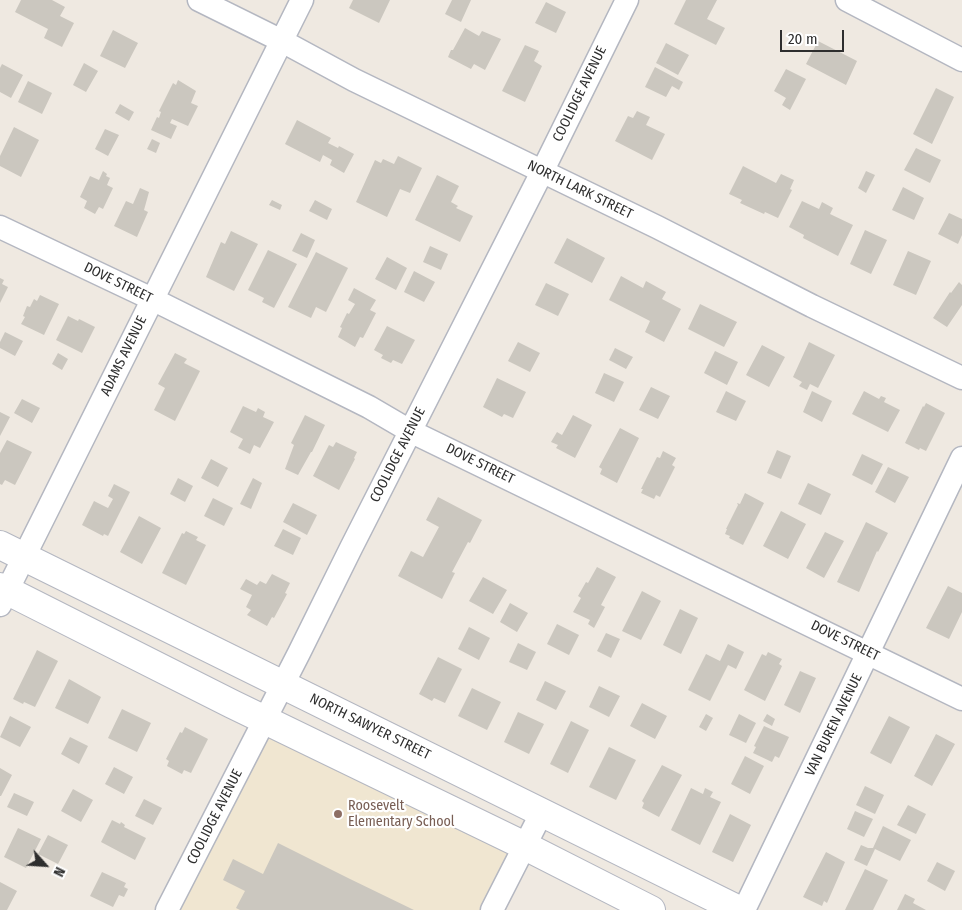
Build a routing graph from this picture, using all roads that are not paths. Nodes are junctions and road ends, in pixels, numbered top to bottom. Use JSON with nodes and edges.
{"nodes":[{"id":1,"x":199,"y":0,"type":"edge"},
{"id":2,"x":302,"y":0,"type":"edge"},
{"id":3,"x":627,"y":0,"type":"edge"},
{"id":4,"x":847,"y":0,"type":"edge"},
{"id":5,"x":282,"y":41,"type":"junction"},
{"id":6,"x":962,"y":60,"type":"edge"},
{"id":7,"x":542,"y":172,"type":"junction"},
{"id":8,"x":0,"y":227,"type":"edge"},
{"id":9,"x":152,"y":299,"type":"junction"},
{"id":10,"x":962,"y":378,"type":"edge"},
{"id":11,"x":410,"y":431,"type":"junction"},
{"id":12,"x":962,"y":458,"type":"edge"},
{"id":13,"x":0,"y":545,"type":"edge"},
{"id":14,"x":24,"y":557,"type":"junction"},
{"id":15,"x":3,"y":595,"type":"edge"},
{"id":16,"x":868,"y":653,"type":"junction"},
{"id":17,"x":282,"y":684,"type":"junction"},
{"id":18,"x":962,"y":699,"type":"edge"},
{"id":19,"x":265,"y":720,"type":"junction"},
{"id":20,"x":542,"y":812,"type":"junction"},
{"id":21,"x":525,"y":846,"type":"junction"},
{"id":22,"x":167,"y":910,"type":"edge"},
{"id":23,"x":492,"y":910,"type":"edge"},
{"id":24,"x":651,"y":910,"type":"edge"},
{"id":25,"x":739,"y":910,"type":"edge"},
{"id":26,"x":744,"y":910,"type":"edge"}],
"edges":[{"from":1,"to":5,"type":"street","name":"NORTH LARK STREET"},
{"from":2,"to":5,"type":"street","name":"ADAMS AVENUE"},
{"from":3,"to":7,"type":"street","name":"COOLIDGE AVENUE"},
{"from":4,"to":6,"type":"street"},
{"from":5,"to":7,"type":"street","name":"NORTH LARK STREET"},
{"from":5,"to":9,"type":"street","name":"ADAMS AVENUE"},
{"from":7,"to":10,"type":"street","name":"NORTH LARK STREET"},
{"from":7,"to":11,"type":"street","name":"COOLIDGE AVENUE"},
{"from":8,"to":9,"type":"street","name":"DOVE STREET"},
{"from":9,"to":11,"type":"street","name":"DOVE STREET"},
{"from":9,"to":14,"type":"street","name":"ADAMS AVENUE"},
{"from":11,"to":16,"type":"street","name":"DOVE STREET"},
{"from":11,"to":17,"type":"street","name":"COOLIDGE AVENUE"},
{"from":12,"to":16,"type":"street","name":"VAN BUREN AVENUE"},
{"from":13,"to":14,"type":"street","name":"NORTH SAWYER STREET"},
{"from":14,"to":15,"type":"street","name":"ADAMS AVENUE"},
{"from":14,"to":17,"type":"street","name":"NORTH SAWYER STREET"},
{"from":15,"to":19,"type":"street"},
{"from":16,"to":18,"type":"street","name":"DOVE STREET"},
{"from":16,"to":26,"type":"street","name":"VAN BUREN AVENUE"},
{"from":17,"to":19,"type":"street","name":"COOLIDGE AVENUE"},
{"from":17,"to":20,"type":"street","name":"NORTH SAWYER STREET"},
{"from":19,"to":21,"type":"street"},
{"from":19,"to":22,"type":"street","name":"COOLIDGE AVENUE"},
{"from":20,"to":21,"type":"street"},
{"from":20,"to":25,"type":"street","name":"NORTH SAWYER STREET"},
{"from":21,"to":23,"type":"street"},
{"from":21,"to":24,"type":"street"}]}
